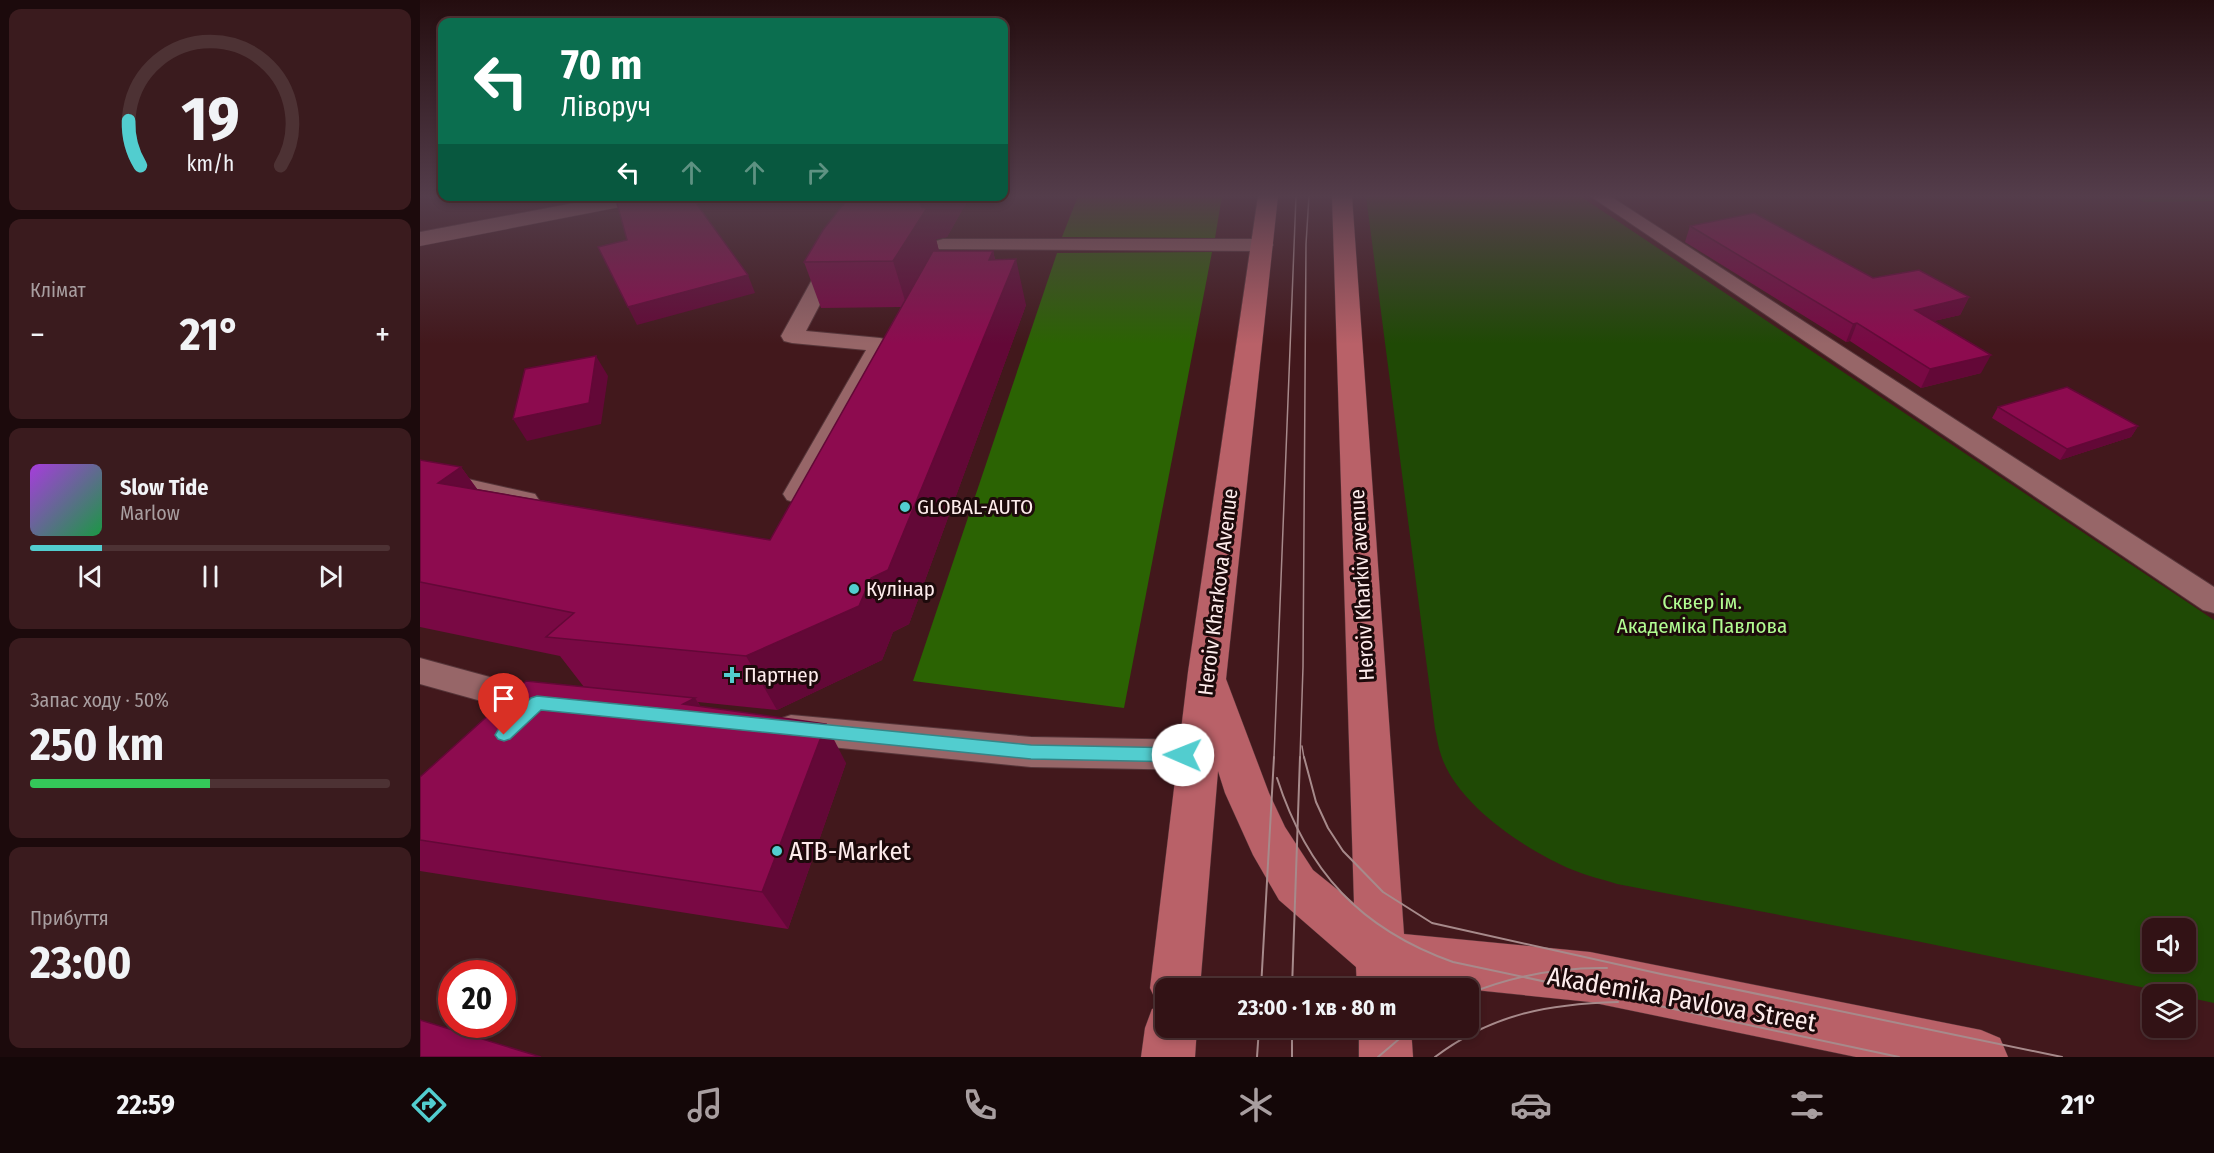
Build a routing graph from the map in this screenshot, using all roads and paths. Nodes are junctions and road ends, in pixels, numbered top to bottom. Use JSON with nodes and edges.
{"nodes":[{"id":1,"x":850,"y":245,"type":"edge"},
{"id":2,"x":1263,"y":245,"type":"edge"},
{"id":3,"x":1338,"y":245,"type":"edge"},
{"id":4,"x":1674,"y":245,"type":"edge"},
{"id":5,"x":550,"y":505,"type":"edge"},
{"id":6,"x":420,"y":512,"type":"edge"},
{"id":7,"x":787,"y":512,"type":"edge"},
{"id":8,"x":2214,"y":602,"type":"edge"},
{"id":9,"x":420,"y":671,"type":"edge"},
{"id":10,"x":1207,"y":672,"type":"junction"},
{"id":11,"x":537,"y":703,"type":"junction"},
{"id":12,"x":572,"y":706,"type":"edge"},
{"id":13,"x":757,"y":725,"type":"edge"},
{"id":14,"x":512,"y":727,"type":"edge"},
{"id":15,"x":1199,"y":755,"type":"junction"},
{"id":16,"x":1382,"y":972,"type":"edge"},
{"id":17,"x":1176,"y":978,"type":"edge"},
{"id":18,"x":1170,"y":1038,"type":"edge"},
{"id":19,"x":1385,"y":1038,"type":"edge"},
{"id":20,"x":1168,"y":1057,"type":"edge"},
{"id":21,"x":1386,"y":1057,"type":"edge"},
{"id":22,"x":1981,"y":1057,"type":"edge"}],
"edges":[{"from":1,"to":7,"type":"lane"},
{"from":2,"to":10,"type":"main road","name":"Heroiv Kharkova Avenue"},
{"from":3,"to":16,"type":"main road","name":"Heroiv Kharkiv avenue"},
{"from":4,"to":8,"type":"lane"},
{"from":5,"to":6,"type":"lane"},
{"from":9,"to":11,"type":"lane"},
{"from":10,"to":15,"type":"main road","name":"Heroiv Kharkova Avenue"},
{"from":10,"to":16,"type":"main road"},
{"from":11,"to":12,"type":"lane"},
{"from":11,"to":14,"type":"lane"},
{"from":13,"to":15,"type":"lane"},
{"from":15,"to":17,"type":"main road","name":"Heroiv Kharkova Avenue"},
{"from":16,"to":22,"type":"main road","name":"Akademika Pavlova Street"},
{"from":18,"to":20,"type":"main road"},
{"from":19,"to":21,"type":"main road"}]}
